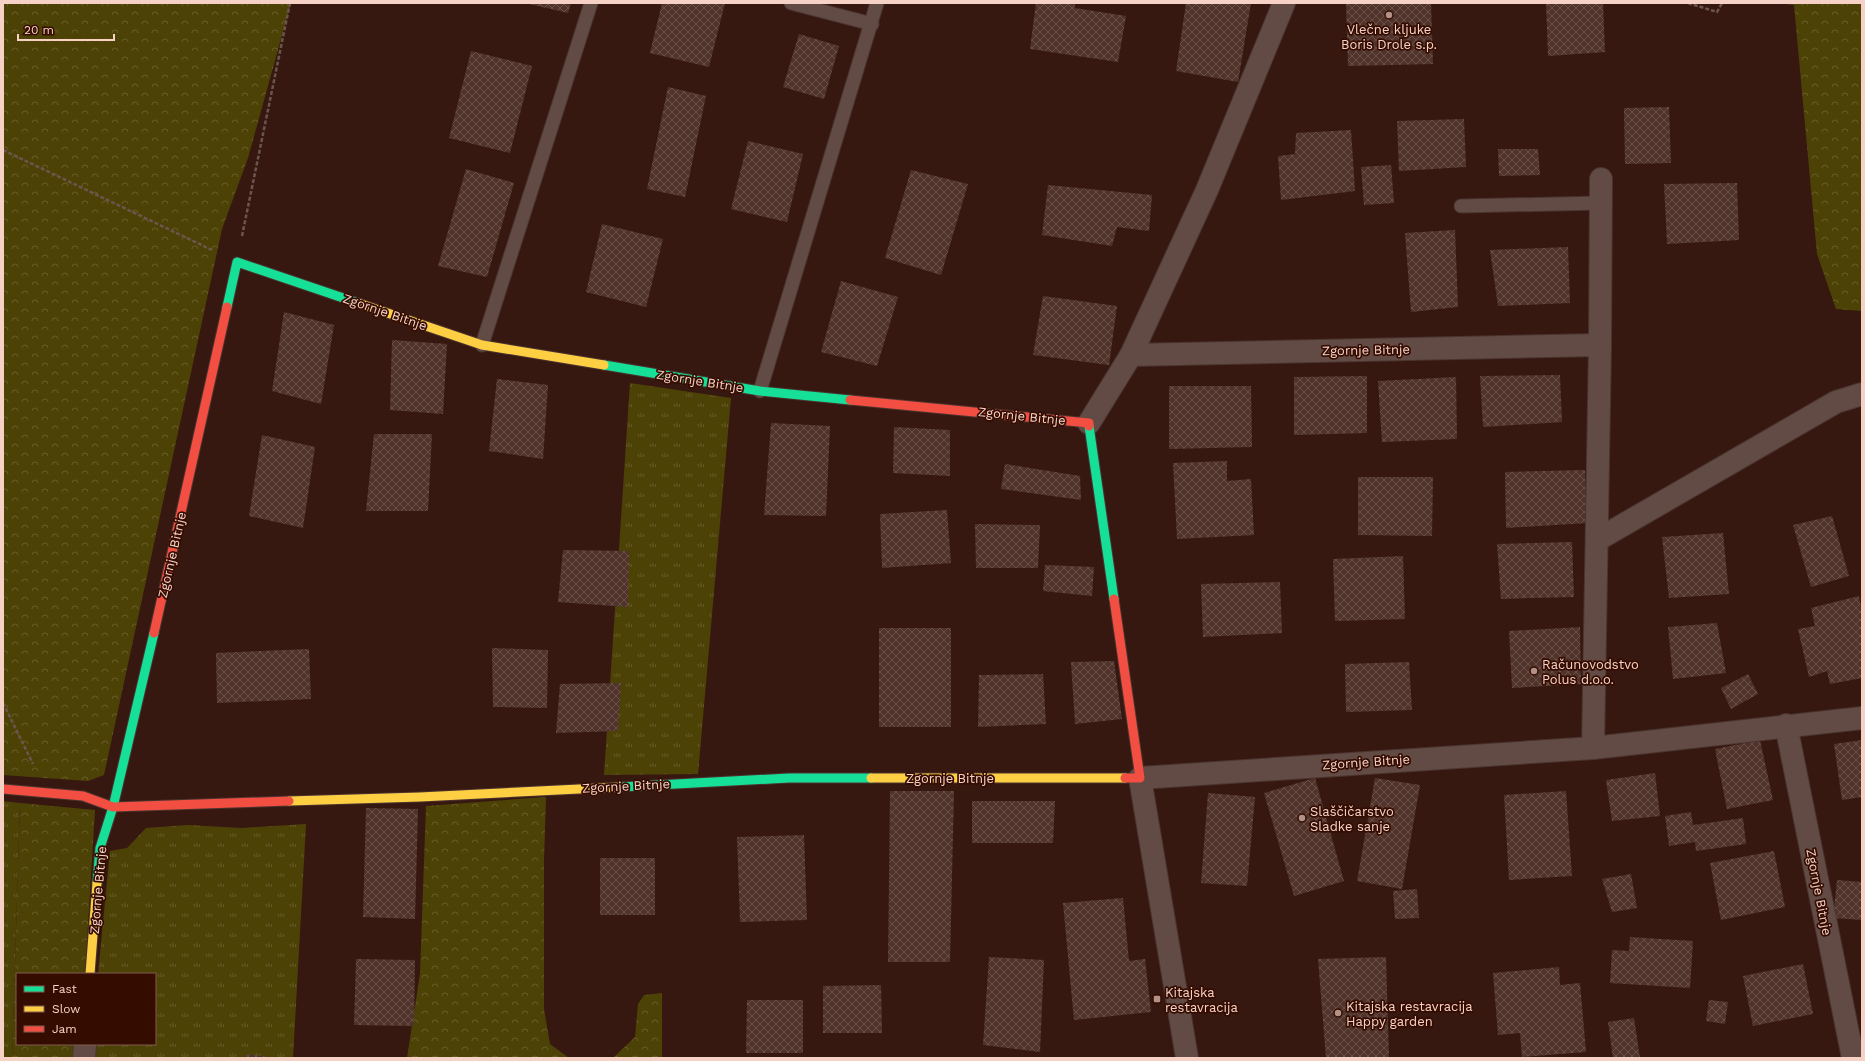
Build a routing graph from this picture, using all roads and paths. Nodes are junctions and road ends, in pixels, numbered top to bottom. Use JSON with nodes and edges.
{"nodes":[{"id":1,"x":290,"y":3,"type":"edge"},
{"id":2,"x":591,"y":3,"type":"edge"},
{"id":3,"x":791,"y":3,"type":"edge"},
{"id":4,"x":877,"y":3,"type":"edge"},
{"id":5,"x":1284,"y":3,"type":"edge"},
{"id":6,"x":1688,"y":3,"type":"edge"},
{"id":7,"x":1722,"y":3,"type":"edge"},
{"id":8,"x":872,"y":24,"type":"junction"},
{"id":9,"x":3,"y":150,"type":"edge"},
{"id":10,"x":1601,"y":179,"type":"dead end"},
{"id":11,"x":1600,"y":203,"type":"junction"},
{"id":12,"x":1461,"y":206,"type":"dead end"},
{"id":13,"x":237,"y":262,"type":"junction"},
{"id":14,"x":482,"y":345,"type":"junction"},
{"id":15,"x":1600,"y":345,"type":"junction"},
{"id":16,"x":1131,"y":355,"type":"junction"},
{"id":17,"x":760,"y":390,"type":"junction"},
{"id":18,"x":1862,"y":394,"type":"edge"},
{"id":19,"x":1089,"y":423,"type":"junction"},
{"id":20,"x":1598,"y":540,"type":"junction"},
{"id":21,"x":3,"y":703,"type":"edge"},
{"id":22,"x":1862,"y":718,"type":"edge"},
{"id":23,"x":1786,"y":725,"type":"junction"},
{"id":24,"x":1593,"y":748,"type":"junction"},
{"id":25,"x":1140,"y":778,"type":"junction"},
{"id":26,"x":3,"y":789,"type":"edge"},
{"id":27,"x":48,"y":793,"type":"junction"},
{"id":28,"x":113,"y":807,"type":"junction"},
{"id":29,"x":90,"y":973,"type":"edge"},
{"id":30,"x":85,"y":1045,"type":"edge"},
{"id":31,"x":84,"y":1058,"type":"edge"},
{"id":32,"x":1187,"y":1058,"type":"edge"},
{"id":33,"x":1853,"y":1058,"type":"edge"}],
"edges":[{"from":1,"to":13,"type":"path"},
{"from":2,"to":14,"type":"lane"},
{"from":3,"to":8,"type":"lane"},
{"from":4,"to":8,"type":"lane"},
{"from":5,"to":16,"type":"street"},
{"from":6,"to":7,"type":"path"},
{"from":8,"to":17,"type":"lane"},
{"from":9,"to":13,"type":"path"},
{"from":10,"to":11,"type":"street"},
{"from":11,"to":12,"type":"lane"},
{"from":11,"to":15,"type":"street"},
{"from":13,"to":14,"type":"street","name":"Zgornje Bitnje"},
{"from":13,"to":28,"type":"street","name":"Zgornje Bitnje"},
{"from":14,"to":17,"type":"street","name":"Zgornje Bitnje"},
{"from":15,"to":16,"type":"street","name":"Zgornje Bitnje"},
{"from":15,"to":20,"type":"street"},
{"from":16,"to":19,"type":"street"},
{"from":17,"to":19,"type":"street","name":"Zgornje Bitnje"},
{"from":18,"to":20,"type":"street"},
{"from":19,"to":25,"type":"street"},
{"from":20,"to":24,"type":"street"},
{"from":21,"to":27,"type":"path"},
{"from":22,"to":23,"type":"street","name":"Zgornje Bitnje"},
{"from":23,"to":24,"type":"street","name":"Zgornje Bitnje"},
{"from":23,"to":33,"type":"street","name":"Zgornje Bitnje"},
{"from":24,"to":25,"type":"street","name":"Zgornje Bitnje"},
{"from":25,"to":28,"type":"street","name":"Zgornje Bitnje"},
{"from":25,"to":32,"type":"street"},
{"from":26,"to":27,"type":"street","name":"Zgornje Bitnje"},
{"from":27,"to":28,"type":"street","name":"Zgornje Bitnje"},
{"from":28,"to":29,"type":"street","name":"Zgornje Bitnje"},
{"from":30,"to":31,"type":"street"}]}
